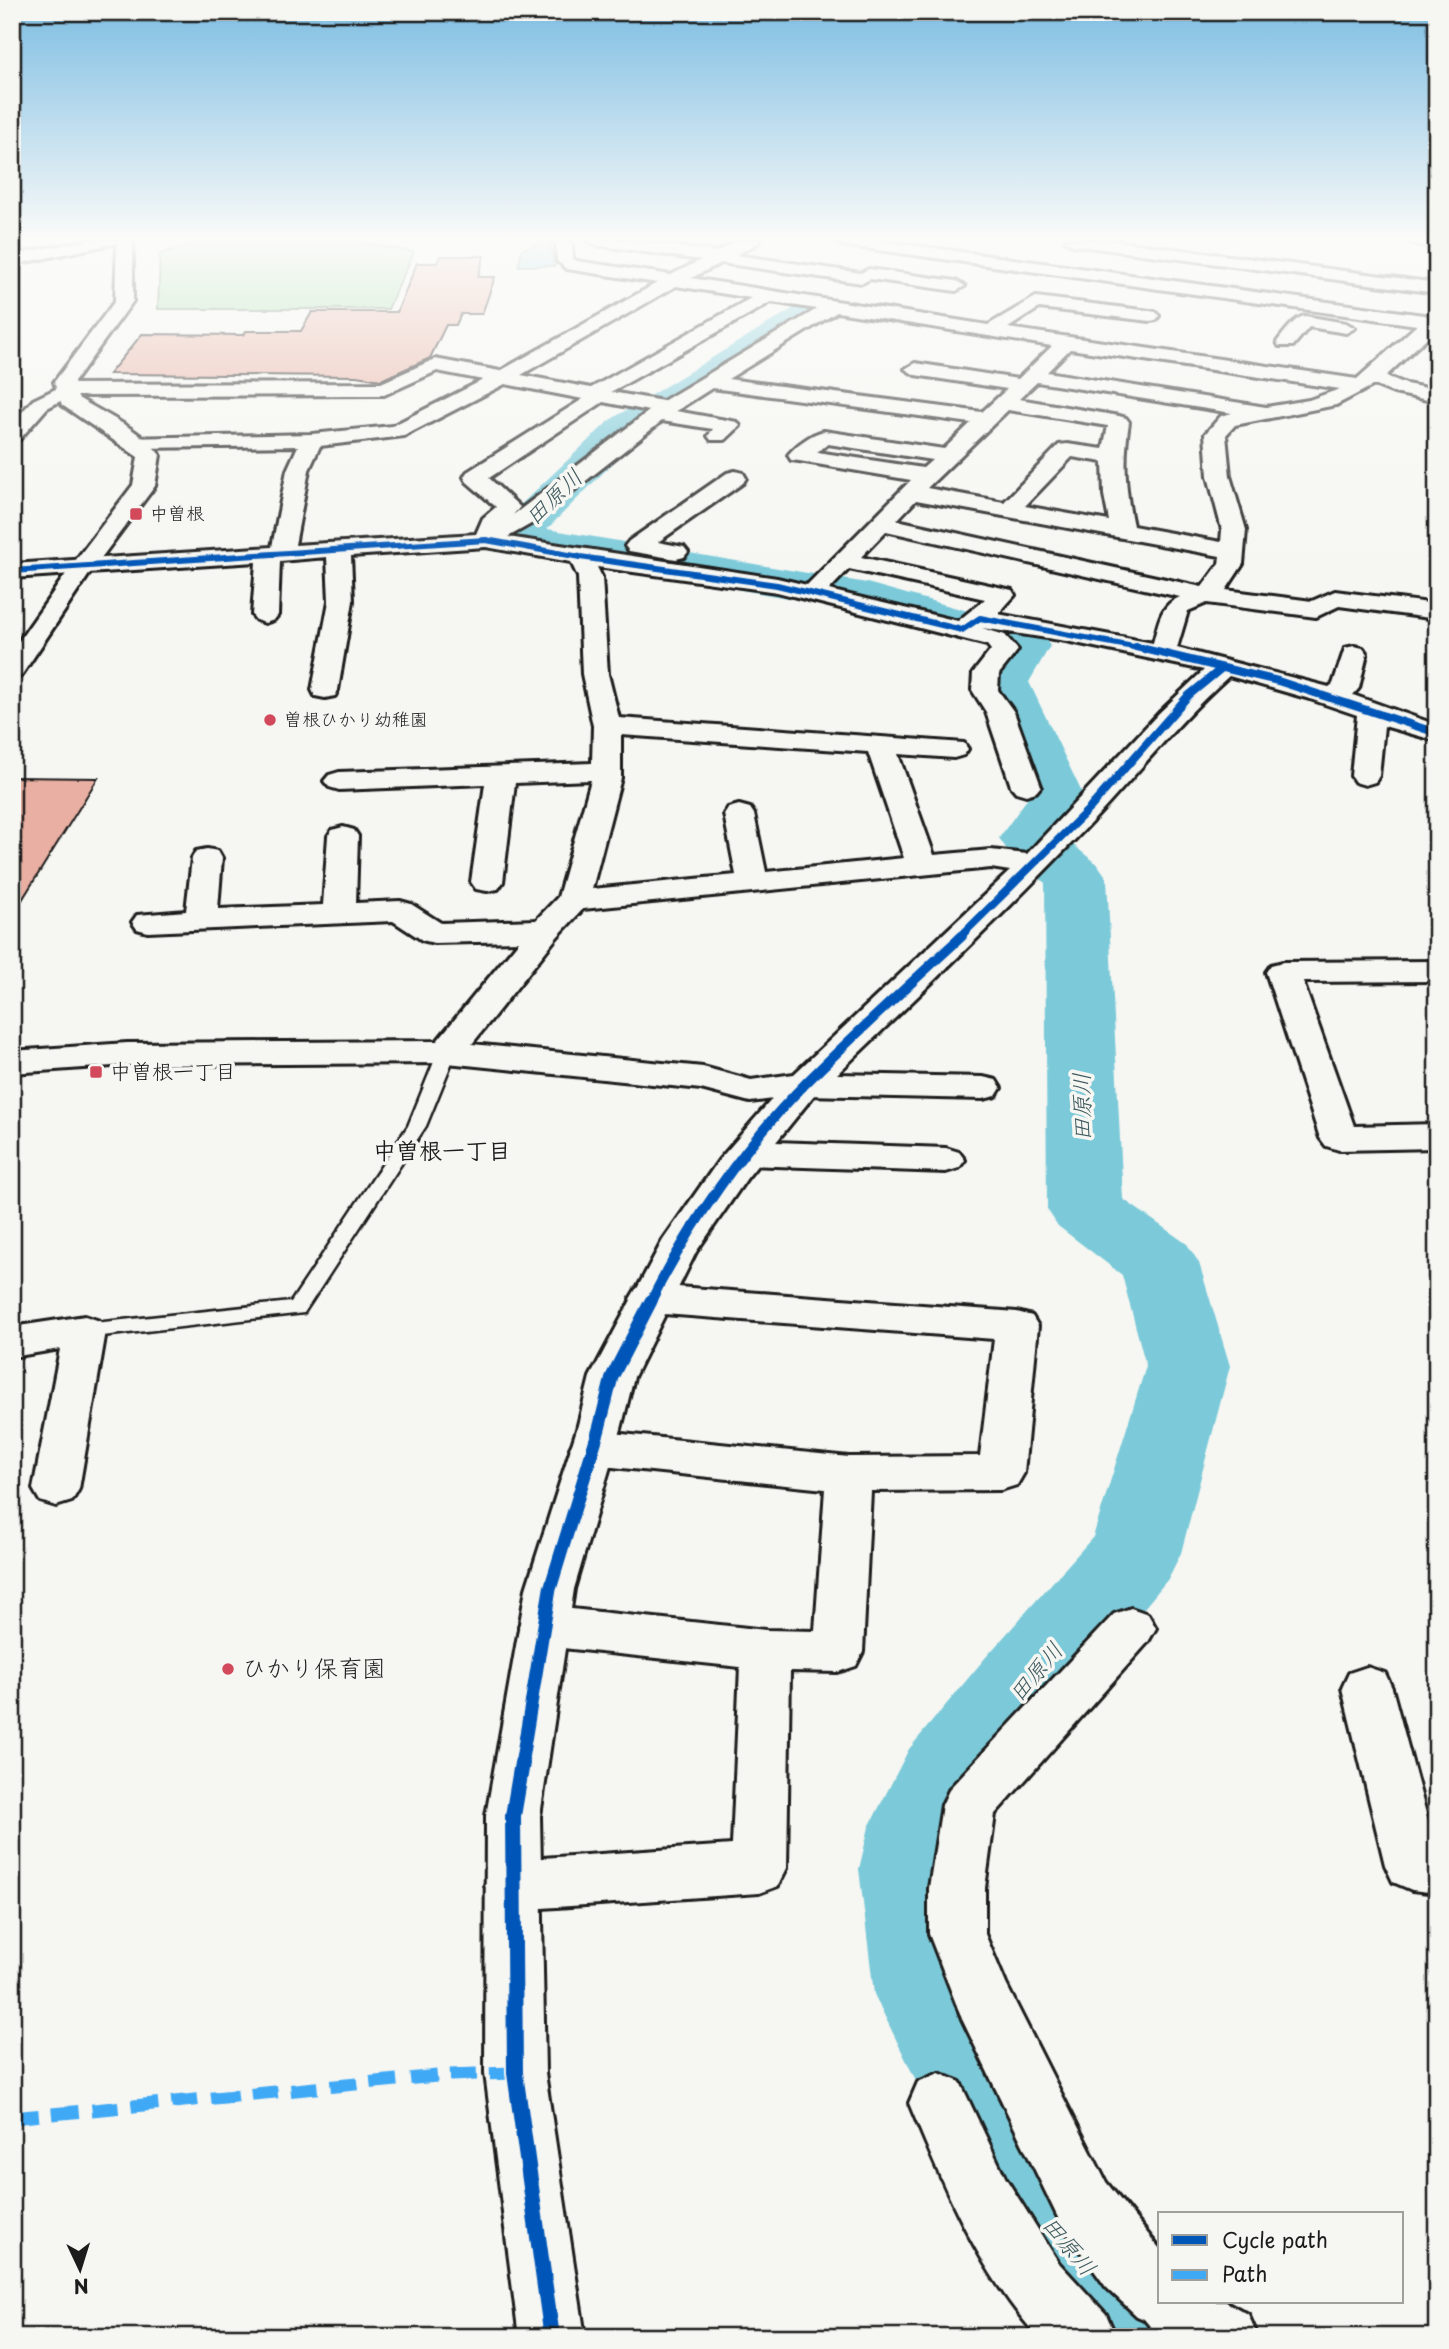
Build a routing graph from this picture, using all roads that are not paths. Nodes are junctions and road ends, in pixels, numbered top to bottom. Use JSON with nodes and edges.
{"nodes":[{"id":1,"x":88,"y":350,"type":"edge"},
{"id":2,"x":552,"y":350,"type":"edge"},
{"id":3,"x":673,"y":350,"type":"edge"},
{"id":4,"x":697,"y":350,"type":"edge"},
{"id":5,"x":760,"y":350,"type":"edge"},
{"id":6,"x":1059,"y":350,"type":"edge"},
{"id":7,"x":1120,"y":350,"type":"edge"},
{"id":8,"x":1398,"y":350,"type":"edge"},
{"id":9,"x":748,"y":358,"type":"junction"},
{"id":10,"x":915,"y":369,"type":"dead end"},
{"id":11,"x":506,"y":376,"type":"junction"},
{"id":12,"x":1026,"y":380,"type":"junction"},
{"id":13,"x":708,"y":382,"type":"junction"},
{"id":14,"x":1366,"y":382,"type":"junction"},
{"id":15,"x":66,"y":390,"type":"junction"},
{"id":16,"x":220,"y":390,"type":"junction"},
{"id":17,"x":598,"y":394,"type":"junction"},
{"id":18,"x":1437,"y":396,"type":"edge"},
{"id":19,"x":1004,"y":404,"type":"junction"},
{"id":20,"x":662,"y":411,"type":"junction"},
{"id":21,"x":1263,"y":412,"type":"junction"},
{"id":22,"x":987,"y":419,"type":"junction"},
{"id":23,"x":12,"y":436,"type":"edge"},
{"id":24,"x":718,"y":436,"type":"dead end"},
{"id":25,"x":312,"y":440,"type":"junction"},
{"id":26,"x":195,"y":441,"type":"junction"},
{"id":27,"x":134,"y":442,"type":"junction"},
{"id":28,"x":949,"y":456,"type":"junction"},
{"id":29,"x":1114,"y":457,"type":"junction"},
{"id":30,"x":929,"y":476,"type":"junction"},
{"id":31,"x":735,"y":478,"type":"dead end"},
{"id":32,"x":911,"y":492,"type":"junction"},
{"id":33,"x":1009,"y":510,"type":"junction"},
{"id":34,"x":880,"y":523,"type":"junction"},
{"id":35,"x":1123,"y":531,"type":"junction"},
{"id":36,"x":486,"y":540,"type":"junction"},
{"id":37,"x":339,"y":550,"type":"junction"},
{"id":38,"x":1233,"y":551,"type":"junction"},
{"id":39,"x":275,"y":554,"type":"junction"},
{"id":40,"x":629,"y":554,"type":"junction"},
{"id":41,"x":580,"y":557,"type":"junction"},
{"id":42,"x":83,"y":566,"type":"junction"},
{"id":43,"x":12,"y":572,"type":"edge"},
{"id":44,"x":828,"y":577,"type":"junction"},
{"id":45,"x":1206,"y":595,"type":"junction"},
{"id":46,"x":1437,"y":612,"type":"edge"},
{"id":47,"x":265,"y":615,"type":"dead end"},
{"id":48,"x":971,"y":624,"type":"junction"},
{"id":49,"x":1163,"y":653,"type":"junction"},
{"id":50,"x":1354,"y":654,"type":"dead end"},
{"id":51,"x":1222,"y":668,"type":"junction"},
{"id":52,"x":12,"y":670,"type":"edge"},
{"id":53,"x":325,"y":690,"type":"dead end"},
{"id":54,"x":1332,"y":697,"type":"junction"},
{"id":55,"x":1371,"y":713,"type":"junction"},
{"id":56,"x":607,"y":726,"type":"junction"},
{"id":57,"x":1437,"y":733,"type":"edge"},
{"id":58,"x":880,"y":744,"type":"junction"},
{"id":59,"x":954,"y":749,"type":"dead end"},
{"id":60,"x":607,"y":771,"type":"junction"},
{"id":61,"x":500,"y":775,"type":"junction"},
{"id":62,"x":1365,"y":776,"type":"dead end"},
{"id":63,"x":339,"y":781,"type":"dead end"},
{"id":64,"x":1026,"y":786,"type":"dead end"},
{"id":65,"x":739,"y":814,"type":"dead end"},
{"id":66,"x":342,"y":836,"type":"dead end"},
{"id":67,"x":207,"y":858,"type":"dead end"},
{"id":68,"x":1034,"y":864,"type":"junction"},
{"id":69,"x":922,"y":866,"type":"junction"},
{"id":70,"x":486,"y":882,"type":"dead end"},
{"id":71,"x":753,"y":883,"type":"junction"},
{"id":72,"x":573,"y":900,"type":"junction"},
{"id":73,"x":339,"y":914,"type":"junction"},
{"id":74,"x":201,"y":920,"type":"junction"},
{"id":75,"x":148,"y":922,"type":"dead end"},
{"id":76,"x":545,"y":930,"type":"junction"},
{"id":77,"x":1437,"y":971,"type":"edge"},
{"id":78,"x":447,"y":1052,"type":"junction"},
{"id":79,"x":12,"y":1062,"type":"edge"},
{"id":80,"x":805,"y":1084,"type":"junction"},
{"id":81,"x":983,"y":1088,"type":"dead end"},
{"id":82,"x":1437,"y":1136,"type":"edge"},
{"id":83,"x":747,"y":1153,"type":"junction"},
{"id":84,"x":946,"y":1160,"type":"dead end"},
{"id":85,"x":651,"y":1299,"type":"junction"},
{"id":86,"x":85,"y":1331,"type":"junction"},
{"id":87,"x":12,"y":1342,"type":"edge"},
{"id":88,"x":593,"y":1448,"type":"junction"},
{"id":89,"x":849,"y":1474,"type":"junction"},
{"id":90,"x":56,"y":1489,"type":"dead end"},
{"id":91,"x":544,"y":1626,"type":"junction"},
{"id":92,"x":1131,"y":1628,"type":"dead end"},
{"id":93,"x":766,"y":1650,"type":"junction"},
{"id":94,"x":1367,"y":1688,"type":"dead end"},
{"id":95,"x":1437,"y":1868,"type":"edge"},
{"id":96,"x":513,"y":1885,"type":"junction"},
{"id":97,"x":939,"y":2103,"type":"dead end"},
{"id":98,"x":1158,"y":2291,"type":"edge"},
{"id":99,"x":1172,"y":2304,"type":"edge"},
{"id":100,"x":552,"y":2337,"type":"edge"},
{"id":101,"x":1083,"y":2337,"type":"edge"},
{"id":102,"x":1225,"y":2337,"type":"edge"}],
"edges":[{"from":1,"to":15,"type":"street"},
{"from":2,"to":11,"type":"street"},
{"from":3,"to":17,"type":"street"},
{"from":4,"to":9,"type":"street"},
{"from":5,"to":9,"type":"street"},
{"from":6,"to":12,"type":"street"},
{"from":7,"to":14,"type":"street"},
{"from":8,"to":14,"type":"street"},
{"from":9,"to":13,"type":"street"},
{"from":10,"to":12,"type":"street"},
{"from":11,"to":16,"type":"street"},
{"from":11,"to":17,"type":"street"},
{"from":11,"to":25,"type":"street"},
{"from":12,"to":19,"type":"street"},
{"from":12,"to":21,"type":"street"},
{"from":13,"to":20,"type":"street"},
{"from":13,"to":22,"type":"street"},
{"from":14,"to":18,"type":"street"},
{"from":14,"to":21,"type":"street"},
{"from":15,"to":16,"type":"street"},
{"from":15,"to":23,"type":"street"},
{"from":15,"to":27,"type":"street"},
{"from":16,"to":26,"type":"street"},
{"from":17,"to":20,"type":"street"},
{"from":17,"to":36,"type":"street"},
{"from":19,"to":22,"type":"street"},
{"from":19,"to":29,"type":"street"},
{"from":20,"to":24,"type":"street"},
{"from":20,"to":36,"type":"street"},
{"from":21,"to":38,"type":"street"},
{"from":22,"to":28,"type":"street"},
{"from":25,"to":26,"type":"street"},
{"from":25,"to":39,"type":"street"},
{"from":26,"to":27,"type":"street"},
{"from":27,"to":42,"type":"street"},
{"from":28,"to":30,"type":"street"},
{"from":28,"to":30,"type":"street"},
{"from":29,"to":33,"type":"street"},
{"from":29,"to":35,"type":"street"},
{"from":30,"to":32,"type":"street"},
{"from":31,"to":40,"type":"street"},
{"from":32,"to":33,"type":"street"},
{"from":32,"to":34,"type":"street"},
{"from":33,"to":35,"type":"street"},
{"from":34,"to":44,"type":"street"},
{"from":34,"to":45,"type":"street"},
{"from":35,"to":38,"type":"street"},
{"from":36,"to":37,"type":"street"},
{"from":36,"to":41,"type":"street"},
{"from":37,"to":39,"type":"street"},
{"from":37,"to":53,"type":"street"},
{"from":38,"to":45,"type":"street"},
{"from":39,"to":42,"type":"street"},
{"from":39,"to":47,"type":"street"},
{"from":40,"to":41,"type":"street"},
{"from":40,"to":44,"type":"street"},
{"from":41,"to":56,"type":"street"},
{"from":42,"to":43,"type":"street"},
{"from":42,"to":52,"type":"street"},
{"from":44,"to":48,"type":"street"},
{"from":44,"to":48,"type":"street"},
{"from":45,"to":46,"type":"street"},
{"from":45,"to":49,"type":"street"},
{"from":48,"to":49,"type":"street"},
{"from":48,"to":64,"type":"street"},
{"from":49,"to":51,"type":"street"},
{"from":50,"to":54,"type":"street"},
{"from":51,"to":54,"type":"street"},
{"from":51,"to":68,"type":"street"},
{"from":54,"to":55,"type":"street"},
{"from":55,"to":57,"type":"street"},
{"from":55,"to":62,"type":"street"},
{"from":56,"to":58,"type":"street"},
{"from":56,"to":60,"type":"street"},
{"from":58,"to":59,"type":"street"},
{"from":58,"to":69,"type":"street"},
{"from":60,"to":61,"type":"street"},
{"from":60,"to":72,"type":"street"},
{"from":61,"to":63,"type":"street"},
{"from":61,"to":70,"type":"street"},
{"from":65,"to":71,"type":"street"},
{"from":66,"to":73,"type":"street"},
{"from":67,"to":74,"type":"street"},
{"from":68,"to":69,"type":"street"},
{"from":68,"to":80,"type":"street"},
{"from":69,"to":71,"type":"street"},
{"from":71,"to":72,"type":"street"},
{"from":72,"to":76,"type":"street"},
{"from":73,"to":74,"type":"street"},
{"from":73,"to":76,"type":"street"},
{"from":74,"to":75,"type":"street"},
{"from":76,"to":78,"type":"street"},
{"from":77,"to":82,"type":"street"},
{"from":78,"to":79,"type":"street"},
{"from":78,"to":80,"type":"street"},
{"from":78,"to":86,"type":"lane"},
{"from":80,"to":81,"type":"street"},
{"from":80,"to":83,"type":"street"},
{"from":83,"to":84,"type":"street"},
{"from":83,"to":85,"type":"street"},
{"from":85,"to":88,"type":"street"},
{"from":85,"to":89,"type":"street"},
{"from":86,"to":87,"type":"street"},
{"from":86,"to":90,"type":"street"},
{"from":88,"to":89,"type":"street"},
{"from":88,"to":91,"type":"street"},
{"from":89,"to":93,"type":"street"},
{"from":91,"to":93,"type":"street"},
{"from":91,"to":96,"type":"street"},
{"from":92,"to":98,"type":"street"},
{"from":93,"to":96,"type":"street"},
{"from":94,"to":95,"type":"street"},
{"from":96,"to":100,"type":"street"},
{"from":97,"to":101,"type":"street"},
{"from":99,"to":102,"type":"street"}]}
